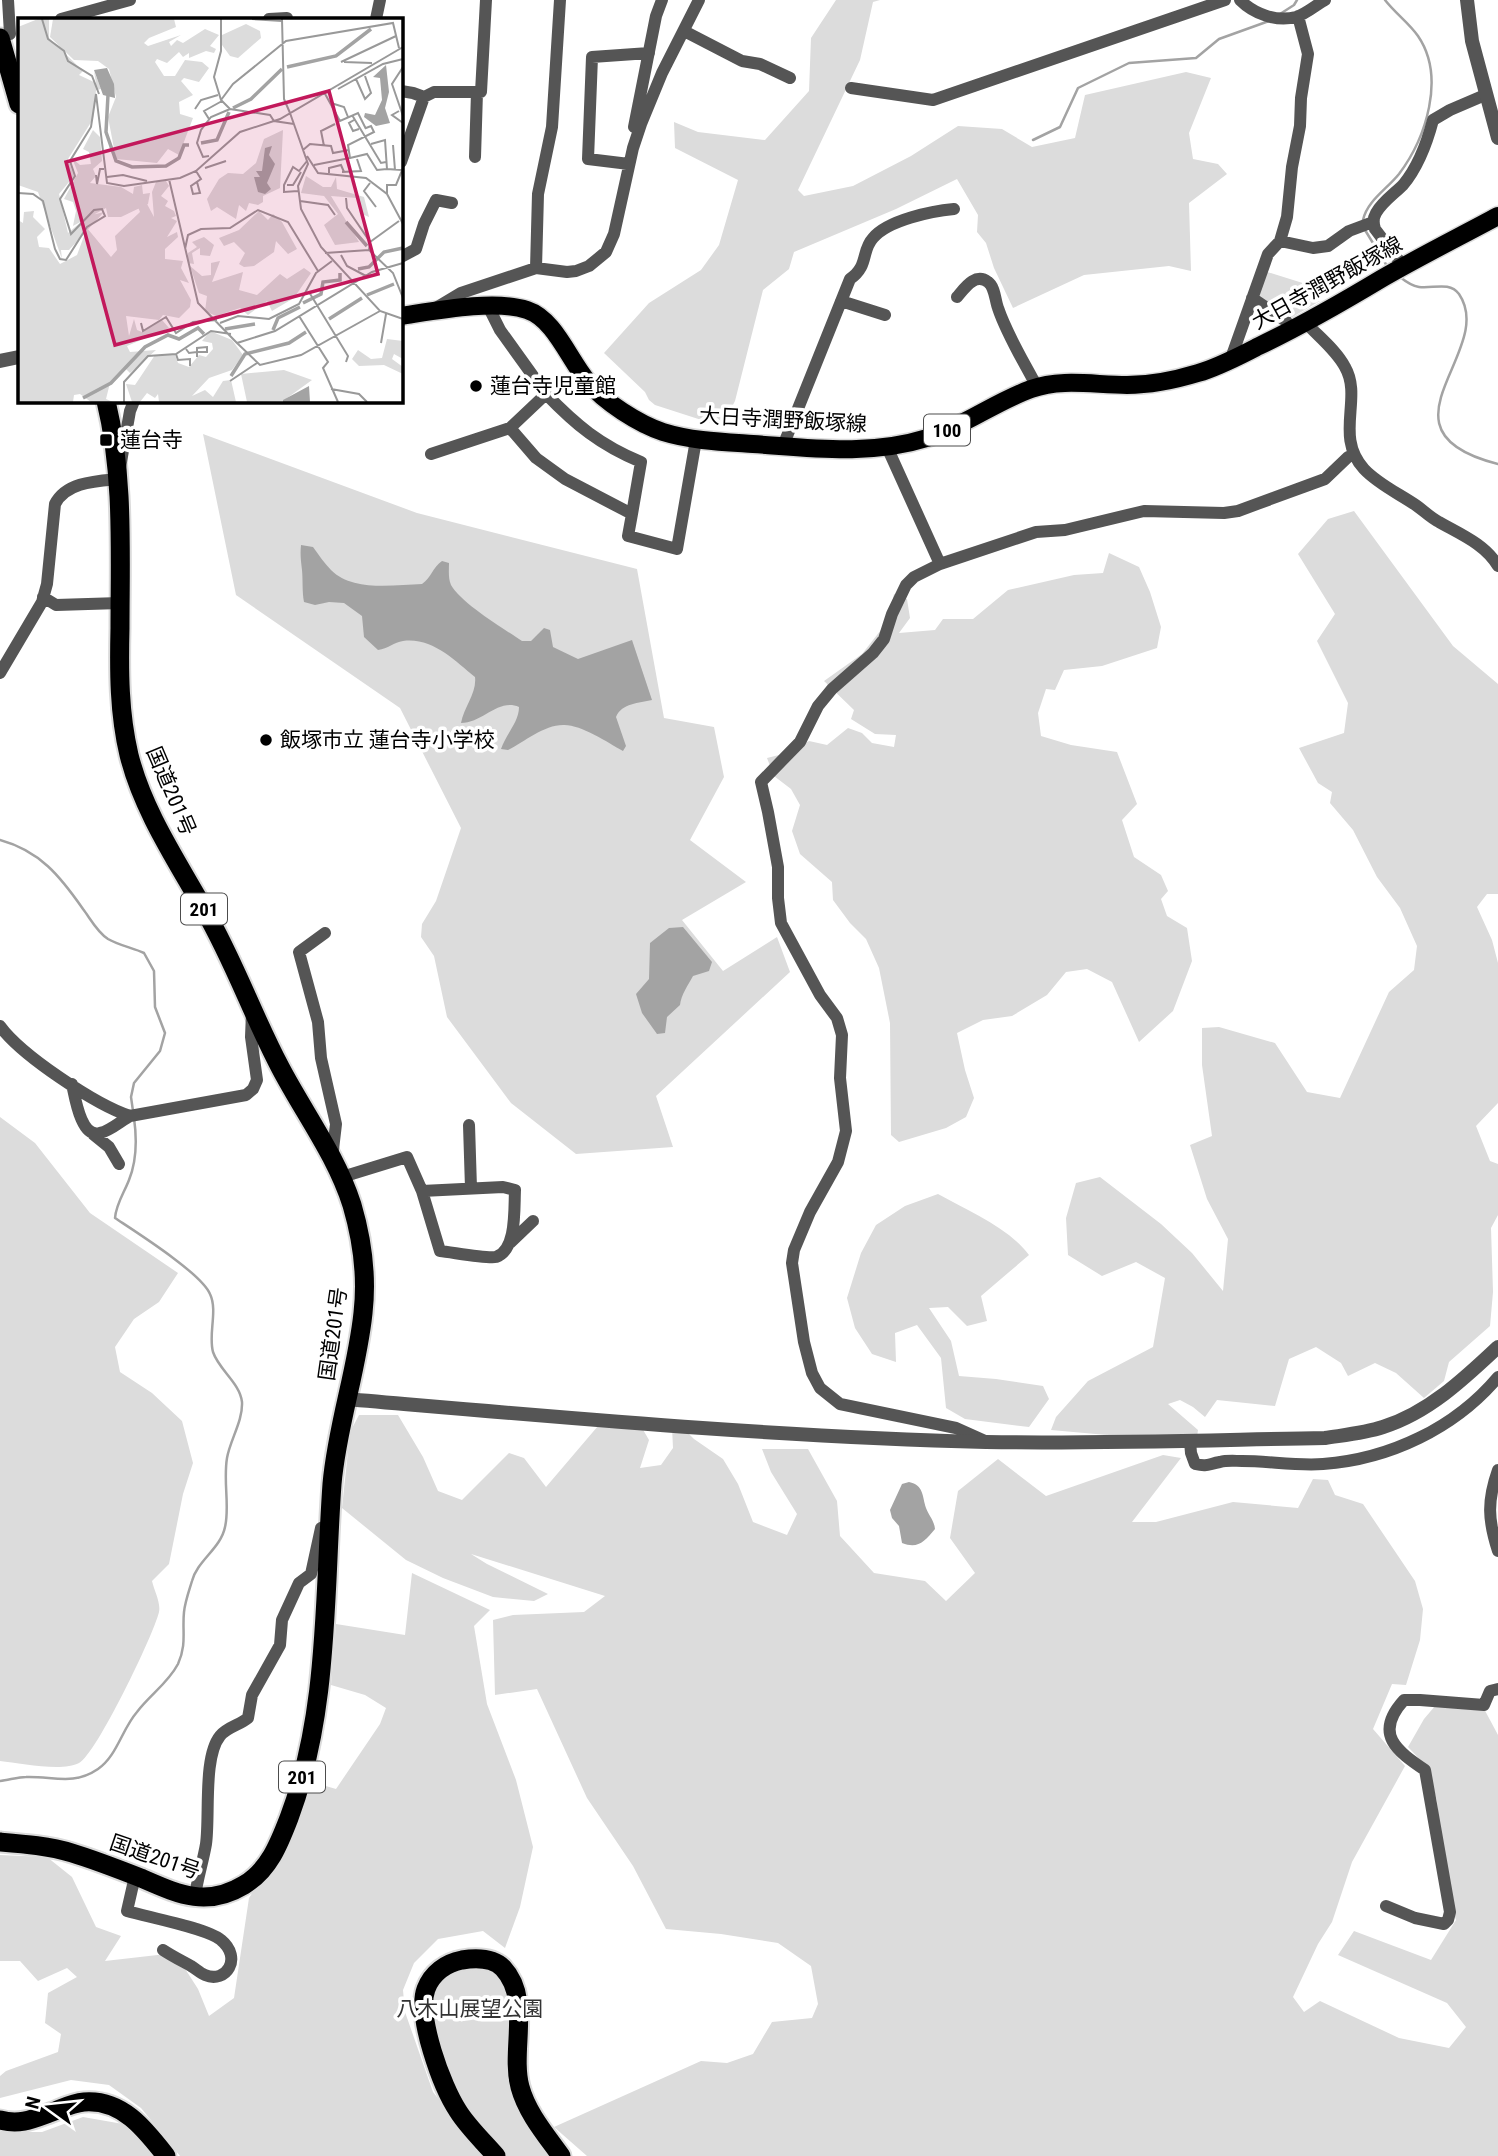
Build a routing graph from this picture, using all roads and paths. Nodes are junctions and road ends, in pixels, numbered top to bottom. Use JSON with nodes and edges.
{"nodes":[{"id":1,"x":8,"y":0,"type":"edge"},
{"id":2,"x":130,"y":0,"type":"edge"},
{"id":3,"x":380,"y":0,"type":"edge"},
{"id":4,"x":486,"y":0,"type":"edge"},
{"id":5,"x":560,"y":0,"type":"edge"},
{"id":6,"x":662,"y":0,"type":"edge"},
{"id":7,"x":699,"y":0,"type":"edge"},
{"id":8,"x":1225,"y":0,"type":"edge"},
{"id":9,"x":1240,"y":0,"type":"edge"},
{"id":10,"x":1325,"y":0,"type":"edge"},
{"id":11,"x":1467,"y":0,"type":"edge"},
{"id":12,"x":93,"y":5,"type":"edge"},
{"id":13,"x":1298,"y":16,"type":"junction"},
{"id":14,"x":63,"y":18,"type":"edge"},
{"id":15,"x":376,"y":18,"type":"edge"},
{"id":16,"x":684,"y":31,"type":"junction"},
{"id":17,"x":7,"y":35,"type":"edge"},
{"id":18,"x":649,"y":53,"type":"junction"},
{"id":19,"x":790,"y":78,"type":"dead end"},
{"id":20,"x":851,"y":88,"type":"dead end"},
{"id":21,"x":402,"y":91,"type":"edge"},
{"id":22,"x":477,"y":92,"type":"junction"},
{"id":23,"x":1485,"y":95,"type":"junction"},
{"id":24,"x":424,"y":97,"type":"junction"},
{"id":25,"x":18,"y":98,"type":"edge"},
{"id":26,"x":1498,"y":138,"type":"edge"},
{"id":27,"x":404,"y":148,"type":"edge"},
{"id":28,"x":633,"y":148,"type":"junction"},
{"id":29,"x":475,"y":157,"type":"dead end"},
{"id":30,"x":629,"y":164,"type":"junction"},
{"id":31,"x":452,"y":203,"type":"dead end"},
{"id":32,"x":954,"y":209,"type":"dead end"},
{"id":33,"x":1498,"y":216,"type":"edge"},
{"id":34,"x":1373,"y":222,"type":"junction"},
{"id":35,"x":1280,"y":241,"type":"junction"},
{"id":36,"x":402,"y":256,"type":"edge"},
{"id":37,"x":1403,"y":266,"type":"junction"},
{"id":38,"x":536,"y":268,"type":"junction"},
{"id":39,"x":957,"y":297,"type":"dead end"},
{"id":40,"x":1252,"y":298,"type":"junction"},
{"id":41,"x":841,"y":301,"type":"junction"},
{"id":42,"x":488,"y":306,"type":"junction"},
{"id":43,"x":430,"y":312,"type":"junction"},
{"id":44,"x":885,"y":315,"type":"dead end"},
{"id":45,"x":402,"y":316,"type":"edge"},
{"id":46,"x":1299,"y":327,"type":"junction"},
{"id":47,"x":18,"y":357,"type":"edge"},
{"id":48,"x":0,"y":361,"type":"edge"},
{"id":49,"x":1230,"y":361,"type":"junction"},
{"id":50,"x":562,"y":379,"type":"dead end"},
{"id":51,"x":1037,"y":387,"type":"junction"},
{"id":52,"x":546,"y":394,"type":"junction"},
{"id":53,"x":106,"y":402,"type":"edge"},
{"id":54,"x":134,"y":402,"type":"edge"},
{"id":55,"x":510,"y":428,"type":"junction"},
{"id":56,"x":696,"y":440,"type":"junction"},
{"id":57,"x":783,"y":446,"type":"junction"},
{"id":58,"x":887,"y":447,"type":"junction"},
{"id":59,"x":431,"y":454,"type":"dead end"},
{"id":60,"x":1354,"y":454,"type":"junction"},
{"id":61,"x":118,"y":479,"type":"junction"},
{"id":62,"x":632,"y":514,"type":"junction"},
{"id":63,"x":1497,"y":563,"type":"edge"},
{"id":64,"x":940,"y":564,"type":"junction"},
{"id":65,"x":43,"y":597,"type":"junction"},
{"id":66,"x":120,"y":603,"type":"junction"},
{"id":67,"x":0,"y":673,"type":"edge"},
{"id":68,"x":325,"y":933,"type":"dead end"},
{"id":69,"x":252,"y":1008,"type":"junction"},
{"id":70,"x":0,"y":1026,"type":"edge"},
{"id":71,"x":72,"y":1084,"type":"junction"},
{"id":72,"x":130,"y":1116,"type":"junction"},
{"id":73,"x":469,"y":1125,"type":"dead end"},
{"id":74,"x":93,"y":1134,"type":"junction"},
{"id":75,"x":332,"y":1158,"type":"junction"},
{"id":76,"x":119,"y":1164,"type":"dead end"},
{"id":77,"x":342,"y":1177,"type":"junction"},
{"id":78,"x":471,"y":1188,"type":"junction"},
{"id":79,"x":422,"y":1191,"type":"junction"},
{"id":80,"x":533,"y":1221,"type":"dead end"},
{"id":81,"x":508,"y":1245,"type":"junction"},
{"id":82,"x":1498,"y":1347,"type":"edge"},
{"id":83,"x":1498,"y":1377,"type":"edge"},
{"id":84,"x":346,"y":1399,"type":"junction"},
{"id":85,"x":1412,"y":1415,"type":"junction"},
{"id":86,"x":1419,"y":1438,"type":"junction"},
{"id":87,"x":986,"y":1441,"type":"junction"},
{"id":88,"x":1191,"y":1441,"type":"junction"},
{"id":89,"x":1498,"y":1470,"type":"edge"},
{"id":90,"x":331,"y":1526,"type":"junction"},
{"id":91,"x":1498,"y":1551,"type":"edge"},
{"id":92,"x":1498,"y":1689,"type":"edge"},
{"id":93,"x":0,"y":1842,"type":"edge"},
{"id":94,"x":135,"y":1876,"type":"junction"},
{"id":95,"x":195,"y":1897,"type":"junction"},
{"id":96,"x":1386,"y":1906,"type":"dead end"},
{"id":97,"x":163,"y":1950,"type":"dead end"},
{"id":98,"x":0,"y":2120,"type":"edge"},
{"id":99,"x":166,"y":2156,"type":"edge"},
{"id":100,"x":496,"y":2156,"type":"edge"},
{"id":101,"x":561,"y":2156,"type":"edge"}],
"edges":[{"from":1,"to":17,"type":"street"},
{"from":2,"to":12,"type":"street"},
{"from":3,"to":15,"type":"street"},
{"from":4,"to":22,"type":"street"},
{"from":5,"to":38,"type":"street"},
{"from":6,"to":18,"type":"street"},
{"from":7,"to":16,"type":"street"},
{"from":8,"to":20,"type":"street"},
{"from":9,"to":13,"type":"street"},
{"from":10,"to":13,"type":"street"},
{"from":11,"to":23,"type":"street"},
{"from":12,"to":14,"type":"street"},
{"from":13,"to":35,"type":"street"},
{"from":16,"to":19,"type":"street"},
{"from":16,"to":28,"type":"street"},
{"from":17,"to":25,"type":"highway"},
{"from":18,"to":28,"type":"street"},
{"from":18,"to":30,"type":"street"},
{"from":21,"to":24,"type":"street"},
{"from":22,"to":24,"type":"street"},
{"from":22,"to":29,"type":"street"},
{"from":23,"to":26,"type":"street"},
{"from":23,"to":34,"type":"street"},
{"from":24,"to":27,"type":"street"},
{"from":28,"to":30,"type":"street"},
{"from":30,"to":38,"type":"street"},
{"from":31,"to":36,"type":"street"},
{"from":32,"to":41,"type":"street"},
{"from":33,"to":37,"type":"main road","name":"大日寺潤野飯塚線","number":"100"},
{"from":34,"to":35,"type":"street"},
{"from":34,"to":37,"type":"street"},
{"from":35,"to":40,"type":"street"},
{"from":37,"to":46,"type":"main road","name":"大日寺潤野飯塚線","number":"100"},
{"from":38,"to":43,"type":"street"},
{"from":39,"to":51,"type":"street"},
{"from":40,"to":46,"type":"street"},
{"from":40,"to":49,"type":"street"},
{"from":41,"to":44,"type":"street"},
{"from":41,"to":57,"type":"street"},
{"from":42,"to":43,"type":"main road","name":"大日寺潤野飯塚線","number":"100"},
{"from":42,"to":52,"type":"street"},
{"from":42,"to":56,"type":"main road","name":"大日寺潤野飯塚線","number":"100"},
{"from":43,"to":45,"type":"main road","name":"大日寺潤野飯塚線","number":"100"},
{"from":46,"to":49,"type":"main road","name":"大日寺潤野飯塚線","number":"100"},
{"from":46,"to":60,"type":"street"},
{"from":47,"to":48,"type":"street"},
{"from":49,"to":51,"type":"main road","name":"大日寺潤野飯塚線","number":"100"},
{"from":50,"to":52,"type":"street"},
{"from":51,"to":58,"type":"main road","name":"大日寺潤野飯塚線","number":"100"},
{"from":52,"to":55,"type":"street"},
{"from":52,"to":62,"type":"street"},
{"from":53,"to":61,"type":"highway","name":"国道201号","number":"201"},
{"from":54,"to":61,"type":"street"},
{"from":55,"to":59,"type":"street"},
{"from":55,"to":62,"type":"street"},
{"from":56,"to":57,"type":"main road","name":"大日寺潤野飯塚線","number":"100"},
{"from":56,"to":62,"type":"street"},
{"from":57,"to":58,"type":"main road","name":"大日寺潤野飯塚線","number":"100"},
{"from":58,"to":64,"type":"street"},
{"from":60,"to":63,"type":"street"},
{"from":60,"to":64,"type":"street"},
{"from":61,"to":65,"type":"street"},
{"from":61,"to":66,"type":"highway","name":"国道201号","number":"201"},
{"from":64,"to":87,"type":"street"},
{"from":65,"to":66,"type":"street"},
{"from":65,"to":67,"type":"street"},
{"from":66,"to":69,"type":"highway","name":"国道201号","number":"201"},
{"from":68,"to":75,"type":"street"},
{"from":69,"to":72,"type":"street"},
{"from":69,"to":75,"type":"highway","name":"国道201号","number":"201"},
{"from":70,"to":71,"type":"street"},
{"from":71,"to":72,"type":"street"},
{"from":71,"to":74,"type":"street"},
{"from":72,"to":74,"type":"street"},
{"from":73,"to":78,"type":"street"},
{"from":74,"to":76,"type":"street"},
{"from":75,"to":77,"type":"highway","name":"国道201号","number":"201"},
{"from":77,"to":79,"type":"street"},
{"from":77,"to":84,"type":"highway","name":"国道201号","number":"201"},
{"from":78,"to":79,"type":"street"},
{"from":78,"to":81,"type":"street"},
{"from":79,"to":81,"type":"street"},
{"from":80,"to":81,"type":"street"},
{"from":82,"to":85,"type":"street"},
{"from":83,"to":86,"type":"street"},
{"from":84,"to":87,"type":"street"},
{"from":84,"to":90,"type":"highway","name":"国道201号","number":"201"},
{"from":85,"to":86,"type":"street"},
{"from":85,"to":88,"type":"street"},
{"from":86,"to":88,"type":"street"},
{"from":87,"to":88,"type":"street"},
{"from":89,"to":91,"type":"street"},
{"from":90,"to":95,"type":"street"},
{"from":90,"to":95,"type":"highway","name":"国道201号","number":"201"},
{"from":92,"to":96,"type":"street"},
{"from":93,"to":94,"type":"highway","name":"国道201号","number":"201"},
{"from":94,"to":95,"type":"highway","name":"国道201号","number":"201"},
{"from":94,"to":97,"type":"street"},
{"from":98,"to":99,"type":"highway"},
{"from":100,"to":101,"type":"highway"}]}
